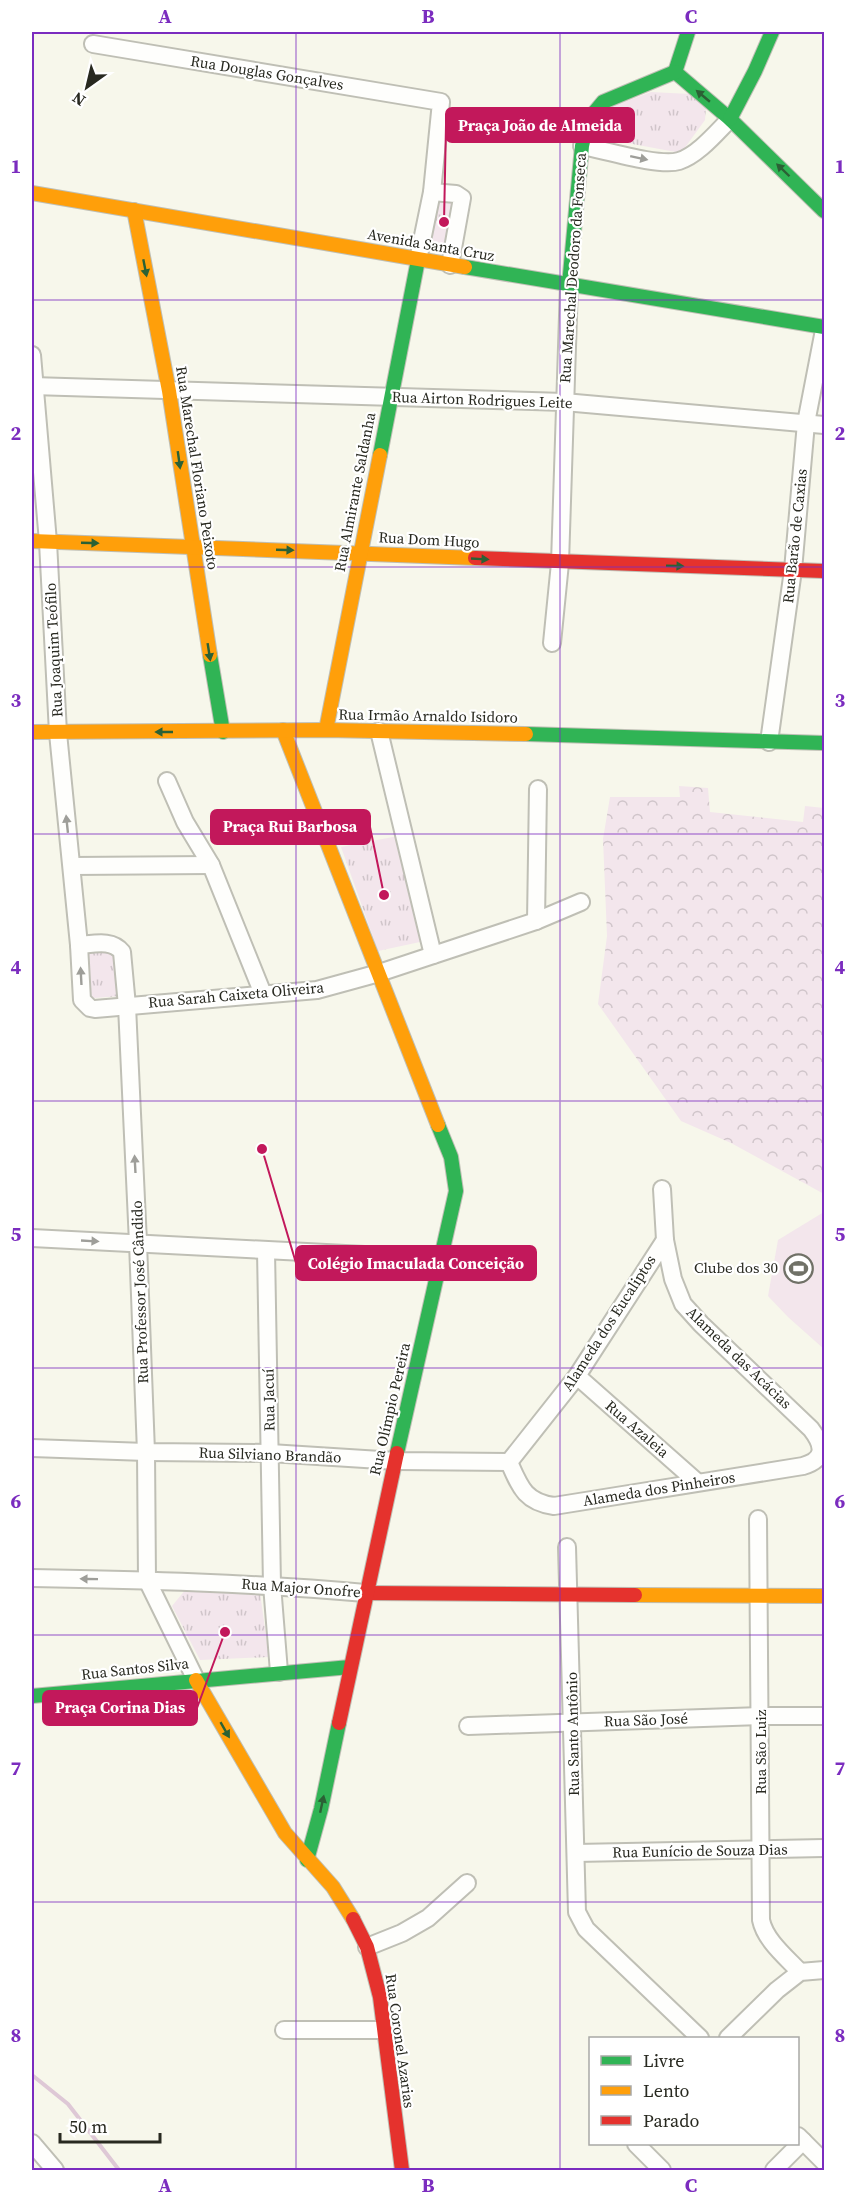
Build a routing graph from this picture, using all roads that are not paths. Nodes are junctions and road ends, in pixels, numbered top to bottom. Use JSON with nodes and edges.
{"nodes":[{"id":1,"x":688,"y":32,"type":"edge"},
{"id":2,"x":772,"y":32,"type":"edge"},
{"id":3,"x":93,"y":44,"type":"dead end"},
{"id":4,"x":675,"y":72,"type":"junction"},
{"id":5,"x":730,"y":119,"type":"junction"},
{"id":6,"x":582,"y":146,"type":"junction"},
{"id":7,"x":432,"y":192,"type":"junction"},
{"id":8,"x":32,"y":193,"type":"edge"},
{"id":9,"x":134,"y":210,"type":"junction"},
{"id":10,"x":825,"y":211,"type":"edge"},
{"id":11,"x":418,"y":260,"type":"junction"},
{"id":12,"x":450,"y":266,"type":"junction"},
{"id":13,"x":569,"y":285,"type":"junction"},
{"id":14,"x":825,"y":329,"type":"edge"},
{"id":15,"x":32,"y":355,"type":"edge"},
{"id":16,"x":33,"y":386,"type":"edge"},
{"id":17,"x":169,"y":391,"type":"junction"},
{"id":18,"x":390,"y":397,"type":"junction"},
{"id":19,"x":564,"y":402,"type":"junction"},
{"id":20,"x":806,"y":423,"type":"junction"},
{"id":21,"x":825,"y":425,"type":"edge"},
{"id":22,"x":40,"y":542,"type":"edge"},
{"id":23,"x":192,"y":547,"type":"junction"},
{"id":24,"x":361,"y":554,"type":"junction"},
{"id":25,"x":560,"y":562,"type":"junction"},
{"id":26,"x":793,"y":570,"type":"junction"},
{"id":27,"x":825,"y":571,"type":"edge"},
{"id":28,"x":552,"y":643,"type":"dead end"},
{"id":29,"x":283,"y":730,"type":"junction"},
{"id":30,"x":326,"y":730,"type":"junction"},
{"id":31,"x":379,"y":731,"type":"junction"},
{"id":32,"x":32,"y":732,"type":"edge"},
{"id":33,"x":223,"y":732,"type":"junction"},
{"id":34,"x":58,"y":733,"type":"junction"},
{"id":35,"x":769,"y":742,"type":"junction"},
{"id":36,"x":825,"y":743,"type":"edge"},
{"id":37,"x":167,"y":781,"type":"dead end"},
{"id":38,"x":538,"y":789,"type":"dead end"},
{"id":39,"x":211,"y":865,"type":"junction"},
{"id":40,"x":72,"y":866,"type":"junction"},
{"id":41,"x":581,"y":902,"type":"dead end"},
{"id":42,"x":536,"y":921,"type":"junction"},
{"id":43,"x":79,"y":945,"type":"junction"},
{"id":44,"x":433,"y":955,"type":"junction"},
{"id":45,"x":379,"y":973,"type":"junction"},
{"id":46,"x":263,"y":994,"type":"junction"},
{"id":47,"x":127,"y":1006,"type":"junction"},
{"id":48,"x":662,"y":1189,"type":"dead end"},
{"id":49,"x":32,"y":1238,"type":"edge"},
{"id":50,"x":665,"y":1240,"type":"junction"},
{"id":51,"x":138,"y":1243,"type":"junction"},
{"id":52,"x":266,"y":1251,"type":"junction"},
{"id":53,"x":442,"y":1259,"type":"junction"},
{"id":54,"x":577,"y":1376,"type":"junction"},
{"id":55,"x":32,"y":1448,"type":"edge"},
{"id":56,"x":822,"y":1448,"type":"joint"},
{"id":57,"x":146,"y":1452,"type":"junction"},
{"id":58,"x":270,"y":1453,"type":"junction"},
{"id":59,"x":396,"y":1461,"type":"junction"},
{"id":60,"x":509,"y":1462,"type":"junction"},
{"id":61,"x":697,"y":1482,"type":"junction"},
{"id":62,"x":758,"y":1519,"type":"dead end"},
{"id":63,"x":567,"y":1547,"type":"dead end"},
{"id":64,"x":32,"y":1578,"type":"edge"},
{"id":65,"x":147,"y":1580,"type":"junction"},
{"id":66,"x":272,"y":1585,"type":"junction"},
{"id":67,"x":365,"y":1593,"type":"junction"},
{"id":68,"x":759,"y":1594,"type":"junction"},
{"id":69,"x":570,"y":1596,"type":"junction"},
{"id":70,"x":825,"y":1596,"type":"edge"},
{"id":71,"x":350,"y":1667,"type":"junction"},
{"id":72,"x":279,"y":1672,"type":"junction"},
{"id":73,"x":196,"y":1680,"type":"junction"},
{"id":74,"x":32,"y":1696,"type":"edge"},
{"id":75,"x":761,"y":1716,"type":"junction"},
{"id":76,"x":825,"y":1716,"type":"edge"},
{"id":77,"x":572,"y":1723,"type":"junction"},
{"id":78,"x":468,"y":1726,"type":"dead end"},
{"id":79,"x":825,"y":1848,"type":"edge"},
{"id":80,"x":760,"y":1849,"type":"junction"},
{"id":81,"x":576,"y":1853,"type":"junction"},
{"id":82,"x":307,"y":1860,"type":"junction"},
{"id":83,"x":467,"y":1883,"type":"dead end"},
{"id":84,"x":367,"y":1947,"type":"junction"},
{"id":85,"x":825,"y":1970,"type":"edge"},
{"id":86,"x":800,"y":1972,"type":"junction"},
{"id":87,"x":284,"y":2030,"type":"dead end"},
{"id":88,"x":383,"y":2030,"type":"junction"},
{"id":89,"x":699,"y":2037,"type":"edge"},
{"id":90,"x":729,"y":2037,"type":"edge"},
{"id":91,"x":800,"y":2138,"type":"edge"},
{"id":92,"x":32,"y":2143,"type":"edge"},
{"id":93,"x":637,"y":2145,"type":"edge"},
{"id":94,"x":794,"y":2145,"type":"edge"},
{"id":95,"x":825,"y":2162,"type":"edge"},
{"id":96,"x":55,"y":2170,"type":"edge"},
{"id":97,"x":402,"y":2170,"type":"edge"},
{"id":98,"x":662,"y":2170,"type":"edge"},
{"id":99,"x":774,"y":2170,"type":"edge"}],
"edges":[{"from":1,"to":4,"type":"street"},
{"from":2,"to":5,"type":"street"},
{"from":3,"to":7,"type":"street","name":"Rua Douglas Gonçalves"},
{"from":5,"to":4,"type":"street","one_way":true},
{"from":4,"to":6,"type":"street","name":"Rua Marechal Deodoro da Fonseca"},
{"from":6,"to":5,"type":"street","one_way":true},
{"from":10,"to":5,"type":"street","one_way":true},
{"from":6,"to":13,"type":"street","name":"Rua Marechal Deodoro da Fonseca"},
{"from":7,"to":11,"type":"street"},
{"from":7,"to":12,"type":"street"},
{"from":8,"to":9,"type":"street","name":"Avenida Santa Cruz"},
{"from":9,"to":11,"type":"street","name":"Avenida Santa Cruz"},
{"from":9,"to":17,"type":"street","name":"Rua Marechal Floriano Peixoto","one_way":true},
{"from":11,"to":12,"type":"street","name":"Avenida Santa Cruz"},
{"from":11,"to":18,"type":"street","name":"Rua Almirante Saldanha"},
{"from":12,"to":13,"type":"street","name":"Avenida Santa Cruz"},
{"from":13,"to":14,"type":"street","name":"Avenida Santa Cruz"},
{"from":13,"to":19,"type":"street","name":"Rua Marechal Deodoro da Fonseca"},
{"from":14,"to":20,"type":"street","name":"Rua Barão de Caxias"},
{"from":15,"to":16,"type":"street","name":"Rua Joaquim Teófilo"},
{"from":16,"to":17,"type":"street","name":"Rua Airton Rodrigues Leite"},
{"from":16,"to":22,"type":"street","name":"Rua Joaquim Teófilo"},
{"from":17,"to":18,"type":"street","name":"Rua Airton Rodrigues Leite"},
{"from":17,"to":23,"type":"street","name":"Rua Marechal Floriano Peixoto","one_way":true},
{"from":18,"to":19,"type":"street","name":"Rua Airton Rodrigues Leite"},
{"from":18,"to":24,"type":"street","name":"Rua Almirante Saldanha"},
{"from":19,"to":20,"type":"street","name":"Rua Airton Rodrigues Leite"},
{"from":19,"to":25,"type":"street","name":"Rua Marechal Deodoro da Fonseca"},
{"from":20,"to":21,"type":"street","name":"Rua Airton Rodrigues Leite"},
{"from":20,"to":26,"type":"street","name":"Rua Barão de Caxias"},
{"from":22,"to":23,"type":"street","name":"Rua Dom Hugo","one_way":true},
{"from":22,"to":34,"type":"street","name":"Rua Joaquim Teófilo"},
{"from":23,"to":24,"type":"street","name":"Rua Dom Hugo","one_way":true},
{"from":23,"to":33,"type":"street","name":"Rua Marechal Floriano Peixoto","one_way":true},
{"from":24,"to":25,"type":"street","name":"Rua Dom Hugo","one_way":true},
{"from":24,"to":30,"type":"street","name":"Rua Almirante Saldanha"},
{"from":25,"to":26,"type":"street","name":"Rua Dom Hugo","one_way":true},
{"from":25,"to":28,"type":"street","name":"Rua Marechal Deodoro da Fonseca"},
{"from":26,"to":27,"type":"street","name":"Rua Dom Hugo"},
{"from":26,"to":35,"type":"street","name":"Rua Barão de Caxias"},
{"from":29,"to":30,"type":"street","name":"Rua Irmão Arnaldo Isidoro"},
{"from":29,"to":33,"type":"street","name":"Rua Irmão Arnaldo Isidoro"},
{"from":29,"to":45,"type":"street","name":"Rua Olímpio Pereira"},
{"from":30,"to":31,"type":"street","name":"Rua Irmão Arnaldo Isidoro"},
{"from":31,"to":35,"type":"street","name":"Rua Irmão Arnaldo Isidoro"},
{"from":31,"to":44,"type":"street"},
{"from":32,"to":34,"type":"street","name":"Rua Irmão Arnaldo Isidoro"},
{"from":33,"to":34,"type":"street","name":"Rua Irmão Arnaldo Isidoro","one_way":true},
{"from":40,"to":34,"type":"street","name":"Rua Joaquim Teófilo","one_way":true},
{"from":35,"to":36,"type":"street","name":"Rua Irmão Arnaldo Isidoro"},
{"from":37,"to":39,"type":"street"},
{"from":38,"to":42,"type":"street"},
{"from":39,"to":40,"type":"street"},
{"from":39,"to":46,"type":"street"},
{"from":40,"to":43,"type":"street","name":"Rua Joaquim Teófilo"},
{"from":41,"to":42,"type":"street"},
{"from":42,"to":44,"type":"street"},
{"from":43,"to":47,"type":"street","name":"Rua Professor José Cândido"},
{"from":47,"to":43,"type":"street","name":"Rua Sarah Caixeta Oliveira","one_way":true},
{"from":44,"to":45,"type":"street","name":"Rua Sarah Caixeta Oliveira"},
{"from":45,"to":46,"type":"street","name":"Rua Sarah Caixeta Oliveira"},
{"from":45,"to":53,"type":"street","name":"Rua Olímpio Pereira"},
{"from":46,"to":47,"type":"street","name":"Rua Sarah Caixeta Oliveira"},
{"from":51,"to":47,"type":"street","name":"Rua Professor José Cândido","one_way":true},
{"from":48,"to":50,"type":"street","name":"Alameda das Acácias"},
{"from":49,"to":51,"type":"street","one_way":true},
{"from":50,"to":54,"type":"street","name":"Alameda dos Eucaliptos"},
{"from":50,"to":56,"type":"street","name":"Alameda das Acácias"},
{"from":51,"to":52,"type":"street"},
{"from":51,"to":57,"type":"street","name":"Rua Professor José Cândido"},
{"from":52,"to":53,"type":"street"},
{"from":52,"to":58,"type":"street","name":"Rua Jacuí"},
{"from":53,"to":59,"type":"street","name":"Rua Olímpio Pereira"},
{"from":54,"to":60,"type":"street","name":"Alameda dos Eucaliptos"},
{"from":54,"to":61,"type":"street","name":"Rua Azaleia"},
{"from":55,"to":57,"type":"street","name":"Rua Silviano Brandão"},
{"from":56,"to":61,"type":"street","name":"Alameda dos Pinheiros"},
{"from":57,"to":58,"type":"street","name":"Rua Silviano Brandão"},
{"from":57,"to":65,"type":"street","name":"Rua Professor José Cândido"},
{"from":58,"to":59,"type":"street","name":"Rua Silviano Brandão"},
{"from":58,"to":66,"type":"street","name":"Rua Jacuí"},
{"from":59,"to":60,"type":"street","name":"Rua Silviano Brandão"},
{"from":59,"to":67,"type":"street","name":"Rua Olímpio Pereira"},
{"from":60,"to":61,"type":"street","name":"Alameda dos Pinheiros"},
{"from":62,"to":68,"type":"street","name":"Rua São Luiz"},
{"from":63,"to":69,"type":"street","name":"Rua Santo Antônio"},
{"from":65,"to":64,"type":"street","name":"Rua Major Onofre","one_way":true},
{"from":65,"to":66,"type":"street","name":"Rua Major Onofre"},
{"from":65,"to":73,"type":"street"},
{"from":66,"to":67,"type":"street","name":"Rua Major Onofre"},
{"from":66,"to":72,"type":"street","name":"Rua Jacuí"},
{"from":67,"to":69,"type":"street","name":"Rua Major Onofre"},
{"from":67,"to":71,"type":"street","name":"Rua Olímpio Pereira"},
{"from":68,"to":69,"type":"street","name":"Rua Major Onofre"},
{"from":68,"to":70,"type":"street","name":"Rua Major Onofre"},
{"from":68,"to":75,"type":"street","name":"Rua São Luiz"},
{"from":69,"to":77,"type":"street","name":"Rua Santo Antônio"},
{"from":71,"to":72,"type":"street","name":"Rua Santos Silva"},
{"from":82,"to":71,"type":"street","name":"Rua Olímpio Pereira","one_way":true},
{"from":72,"to":73,"type":"street","name":"Rua Santos Silva"},
{"from":73,"to":74,"type":"street","name":"Rua Santos Silva"},
{"from":73,"to":82,"type":"street","name":"Rua Coronel Azarias","one_way":true},
{"from":75,"to":76,"type":"street","name":"Rua São José"},
{"from":75,"to":77,"type":"street","name":"Rua São José"},
{"from":75,"to":80,"type":"street","name":"Rua São Luiz"},
{"from":77,"to":78,"type":"street","name":"Rua São José"},
{"from":77,"to":81,"type":"street","name":"Rua Santo Antônio"},
{"from":79,"to":80,"type":"street","name":"Rua Eunício de Souza Dias"},
{"from":80,"to":81,"type":"street","name":"Rua Eunício de Souza Dias"},
{"from":80,"to":86,"type":"street","name":"Rua São Luiz"},
{"from":81,"to":89,"type":"street","name":"Rua Santo Antônio"},
{"from":82,"to":84,"type":"street","name":"Rua Coronel Azarias"},
{"from":83,"to":84,"type":"street"},
{"from":84,"to":88,"type":"street","name":"Rua Coronel Azarias"},
{"from":85,"to":86,"type":"street"},
{"from":86,"to":90,"type":"street"},
{"from":87,"to":88,"type":"street"},
{"from":88,"to":97,"type":"street","name":"Rua Coronel Azarias"},
{"from":91,"to":95,"type":"street"},
{"from":92,"to":96,"type":"street"},
{"from":93,"to":98,"type":"street"},
{"from":94,"to":99,"type":"street"}]}
